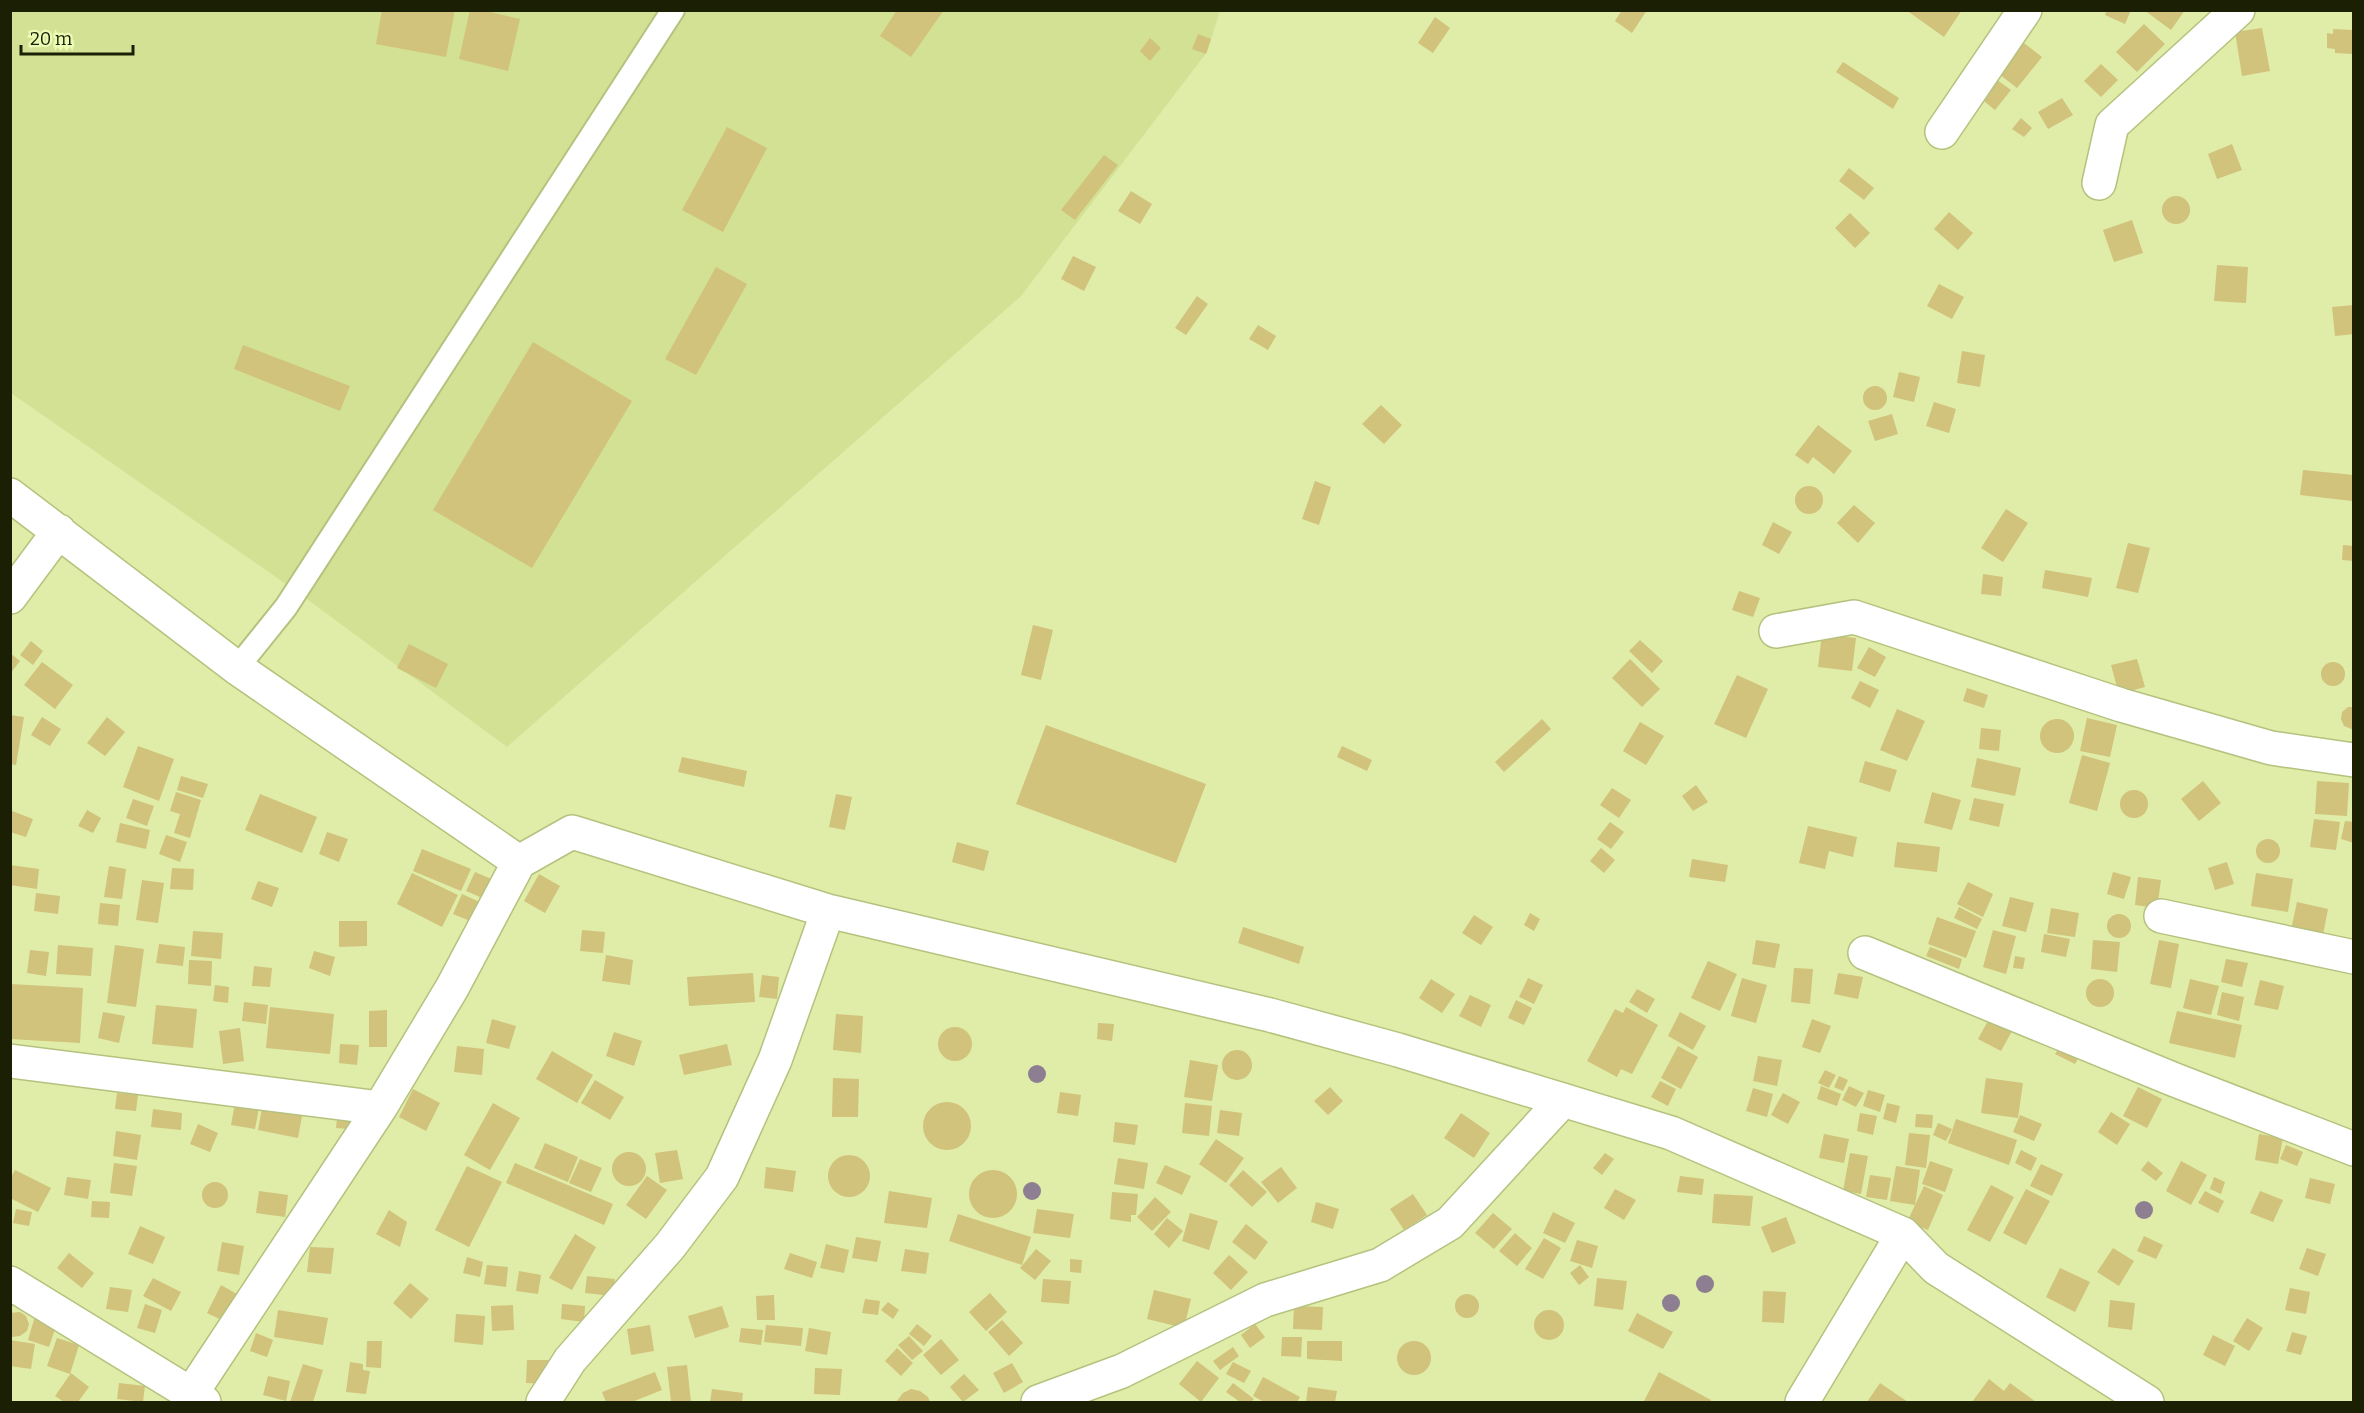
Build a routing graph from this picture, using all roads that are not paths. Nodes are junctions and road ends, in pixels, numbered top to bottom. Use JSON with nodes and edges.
{"nodes":[{"id":1,"x":672,"y":10,"type":"edge"},
{"id":2,"x":2025,"y":10,"type":"edge"},
{"id":3,"x":2238,"y":10,"type":"edge"},
{"id":4,"x":1942,"y":132,"type":"dead end"},
{"id":5,"x":2099,"y":183,"type":"dead end"},
{"id":6,"x":10,"y":495,"type":"edge"},
{"id":7,"x":58,"y":531,"type":"junction"},
{"id":8,"x":10,"y":597,"type":"edge"},
{"id":9,"x":1776,"y":631,"type":"dead end"},
{"id":10,"x":237,"y":668,"type":"junction"},
{"id":11,"x":2354,"y":760,"type":"edge"},
{"id":12,"x":519,"y":862,"type":"junction"},
{"id":13,"x":828,"y":911,"type":"junction"},
{"id":14,"x":2161,"y":916,"type":"dead end"},
{"id":15,"x":1865,"y":952,"type":"dead end"},
{"id":16,"x":2354,"y":957,"type":"edge"},
{"id":17,"x":10,"y":1061,"type":"edge"},
{"id":18,"x":1563,"y":1100,"type":"junction"},
{"id":19,"x":380,"y":1108,"type":"junction"},
{"id":20,"x":2354,"y":1149,"type":"edge"},
{"id":21,"x":1904,"y":1234,"type":"junction"},
{"id":22,"x":10,"y":1283,"type":"edge"},
{"id":23,"x":197,"y":1398,"type":"edge"},
{"id":24,"x":543,"y":1402,"type":"edge"},
{"id":25,"x":1038,"y":1402,"type":"edge"},
{"id":26,"x":1802,"y":1402,"type":"edge"},
{"id":27,"x":2147,"y":1402,"type":"edge"}],
"edges":[{"from":1,"to":10,"type":"lane"},
{"from":2,"to":4,"type":"street"},
{"from":3,"to":5,"type":"street"},
{"from":6,"to":7,"type":"street"},
{"from":7,"to":8,"type":"street"},
{"from":7,"to":10,"type":"street"},
{"from":9,"to":11,"type":"street"},
{"from":10,"to":12,"type":"street"},
{"from":12,"to":13,"type":"street"},
{"from":12,"to":19,"type":"street"},
{"from":13,"to":18,"type":"street"},
{"from":13,"to":24,"type":"street"},
{"from":14,"to":16,"type":"street"},
{"from":15,"to":20,"type":"street"},
{"from":17,"to":19,"type":"street"},
{"from":18,"to":21,"type":"street"},
{"from":18,"to":25,"type":"street"},
{"from":19,"to":23,"type":"street"},
{"from":21,"to":26,"type":"street"},
{"from":21,"to":27,"type":"street"},
{"from":22,"to":23,"type":"street"}]}
